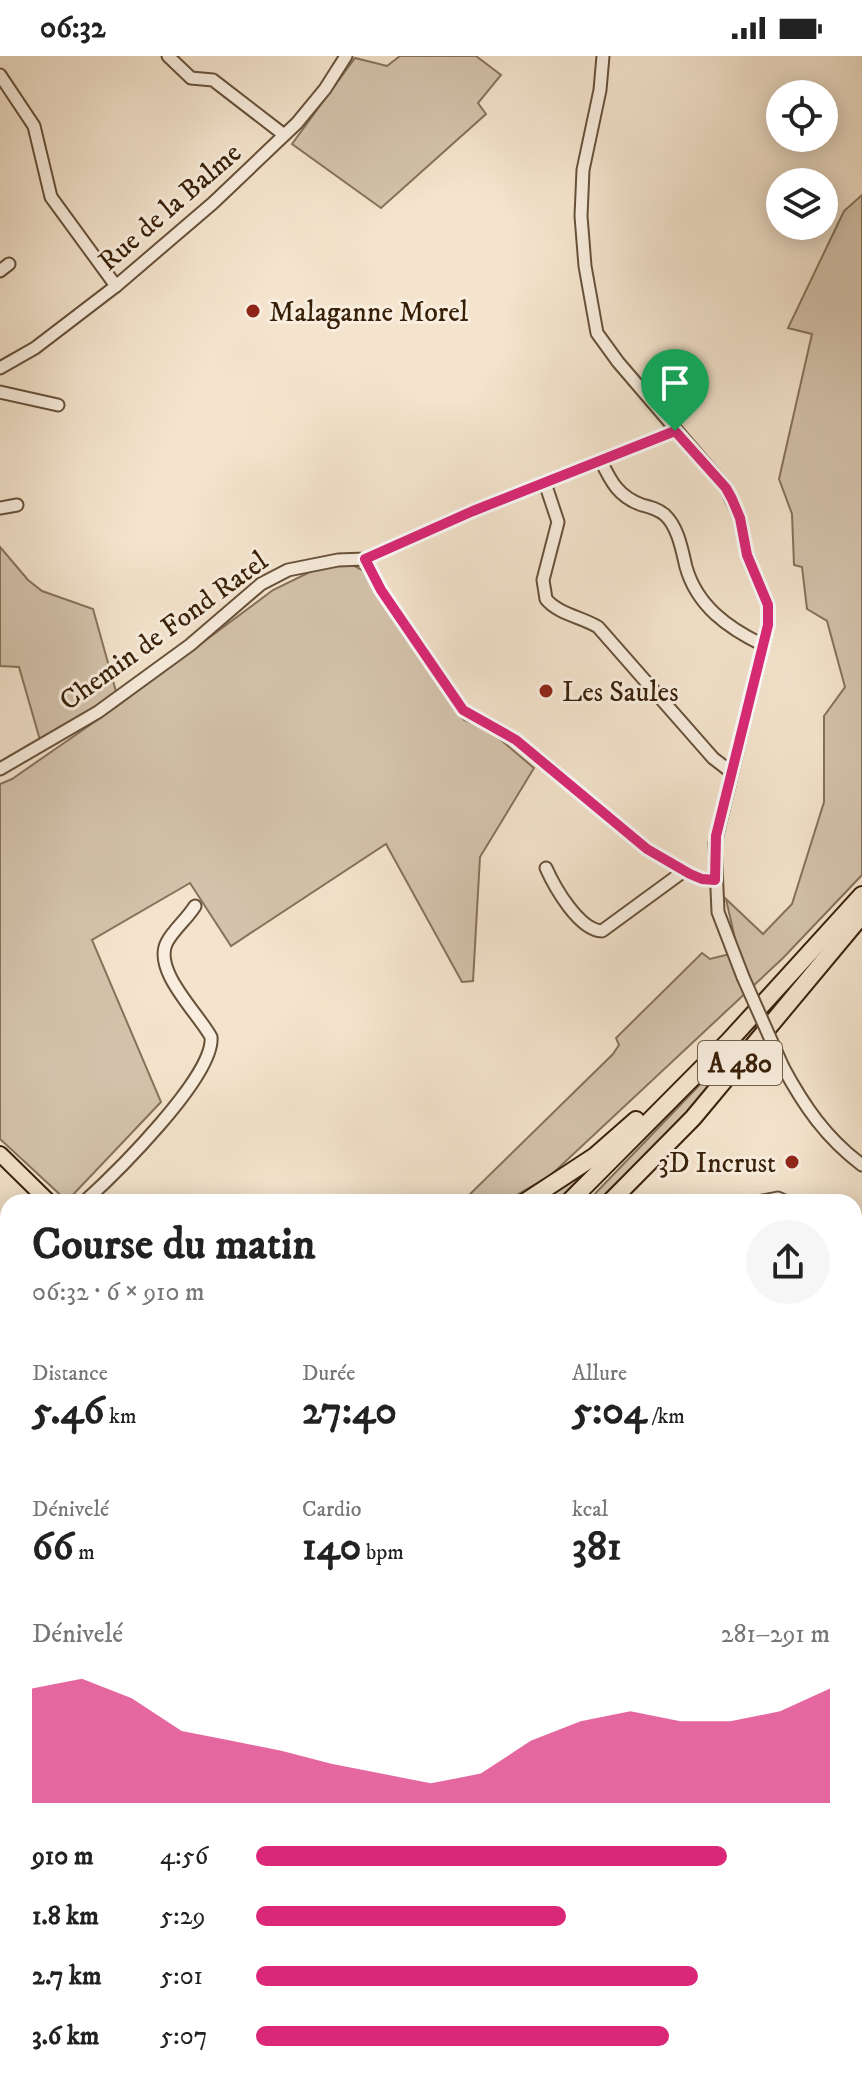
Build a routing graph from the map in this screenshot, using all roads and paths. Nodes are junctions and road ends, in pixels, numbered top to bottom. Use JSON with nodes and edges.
{"nodes":[{"id":1,"x":168,"y":56,"type":"edge"},
{"id":2,"x":346,"y":56,"type":"edge"},
{"id":3,"x":603,"y":56,"type":"edge"},
{"id":4,"x":0,"y":75,"type":"edge"},
{"id":5,"x":283,"y":134,"type":"junction"},
{"id":6,"x":116,"y":286,"type":"junction"},
{"id":7,"x":0,"y":368,"type":"edge"},
{"id":8,"x":0,"y":392,"type":"edge"},
{"id":9,"x":58,"y":405,"type":"dead end"},
{"id":10,"x":675,"y":431,"type":"junction"},
{"id":11,"x":601,"y":461,"type":"junction"},
{"id":12,"x":545,"y":483,"type":"junction"},
{"id":13,"x":17,"y":505,"type":"dead end"},
{"id":14,"x":0,"y":508,"type":"edge"},
{"id":15,"x":365,"y":559,"type":"junction"},
{"id":16,"x":763,"y":645,"type":"junction"},
{"id":17,"x":0,"y":769,"type":"edge"},
{"id":18,"x":731,"y":772,"type":"junction"},
{"id":19,"x":546,"y":868,"type":"dead end"},
{"id":20,"x":684,"y":871,"type":"junction"},
{"id":21,"x":715,"y":880,"type":"junction"},
{"id":22,"x":862,"y":895,"type":"edge"},
{"id":23,"x":195,"y":906,"type":"dead end"},
{"id":24,"x":862,"y":915,"type":"edge"},
{"id":25,"x":696,"y":1074,"type":"junction"},
{"id":26,"x":0,"y":1154,"type":"edge"},
{"id":27,"x":862,"y":1165,"type":"edge"},
{"id":28,"x":41,"y":1194,"type":"edge"},
{"id":29,"x":92,"y":1194,"type":"edge"},
{"id":30,"x":537,"y":1194,"type":"edge"},
{"id":31,"x":577,"y":1194,"type":"edge"},
{"id":32,"x":618,"y":1194,"type":"edge"}],
"edges":[{"from":1,"to":5,"type":"street"},
{"from":2,"to":5,"type":"street","name":"Rue de la Balme"},
{"from":3,"to":10,"type":"street"},
{"from":4,"to":6,"type":"street"},
{"from":5,"to":6,"type":"street","name":"Rue de la Balme"},
{"from":6,"to":7,"type":"street","name":"Rue de la Balme"},
{"from":8,"to":9,"type":"street"},
{"from":10,"to":11,"type":"street","name":"Chemin de Fond Ratel"},
{"from":10,"to":16,"type":"street"},
{"from":11,"to":12,"type":"street","name":"Chemin de Fond Ratel"},
{"from":11,"to":16,"type":"street"},
{"from":12,"to":15,"type":"street","name":"Chemin de Fond Ratel"},
{"from":12,"to":18,"type":"street"},
{"from":13,"to":14,"type":"street"},
{"from":15,"to":17,"type":"street","name":"Chemin de Fond Ratel"},
{"from":15,"to":20,"type":"street"},
{"from":16,"to":18,"type":"street"},
{"from":18,"to":21,"type":"street"},
{"from":19,"to":20,"type":"street"},
{"from":20,"to":21,"type":"street"},
{"from":21,"to":27,"type":"street","bridge":true},
{"from":22,"to":25,"type":"highway","number":"A 480"},
{"from":23,"to":29,"type":"street"},
{"from":24,"to":32,"type":"highway","number":"A 480"},
{"from":25,"to":30,"type":"highway"},
{"from":25,"to":31,"type":"highway","number":"A 480"},
{"from":26,"to":28,"type":"main road"}]}
